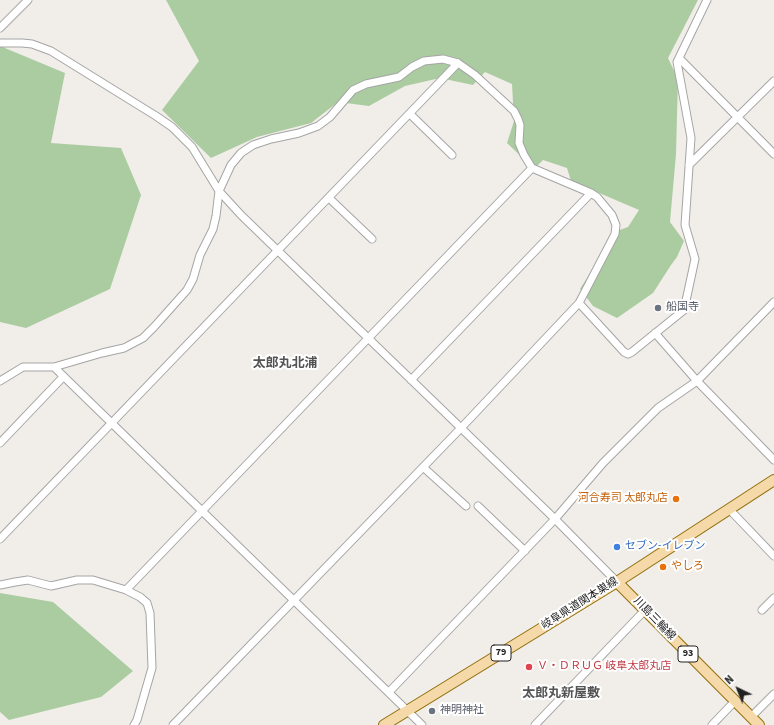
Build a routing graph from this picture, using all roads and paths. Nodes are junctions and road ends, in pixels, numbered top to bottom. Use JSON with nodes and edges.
{"nodes":[{"id":1,"x":28,"y":0,"type":"edge"},
{"id":2,"x":707,"y":0,"type":"edge"},
{"id":3,"x":0,"y":28,"type":"edge"},
{"id":4,"x":0,"y":43,"type":"edge"},
{"id":5,"x":680,"y":58,"type":"junction"},
{"id":6,"x":458,"y":63,"type":"junction"},
{"id":7,"x":774,"y":81,"type":"edge"},
{"id":8,"x":410,"y":114,"type":"junction"},
{"id":9,"x":738,"y":117,"type":"junction"},
{"id":10,"x":774,"y":154,"type":"edge"},
{"id":11,"x":452,"y":155,"type":"dead end"},
{"id":12,"x":689,"y":165,"type":"junction"},
{"id":13,"x":532,"y":168,"type":"junction"},
{"id":14,"x":219,"y":190,"type":"junction"},
{"id":15,"x":591,"y":193,"type":"junction"},
{"id":16,"x":329,"y":198,"type":"junction"},
{"id":17,"x":372,"y":239,"type":"dead end"},
{"id":18,"x":277,"y":250,"type":"junction"},
{"id":19,"x":774,"y":302,"type":"edge"},
{"id":20,"x":579,"y":303,"type":"junction"},
{"id":21,"x":655,"y":333,"type":"junction"},
{"id":22,"x":368,"y":338,"type":"junction"},
{"id":23,"x":54,"y":367,"type":"junction"},
{"id":24,"x":63,"y":377,"type":"junction"},
{"id":25,"x":411,"y":380,"type":"junction"},
{"id":26,"x":0,"y":381,"type":"edge"},
{"id":27,"x":697,"y":381,"type":"junction"},
{"id":28,"x":110,"y":423,"type":"junction"},
{"id":29,"x":461,"y":428,"type":"junction"},
{"id":30,"x":0,"y":443,"type":"edge"},
{"id":31,"x":774,"y":457,"type":"edge"},
{"id":32,"x":423,"y":467,"type":"junction"},
{"id":33,"x":774,"y":480,"type":"edge"},
{"id":34,"x":466,"y":506,"type":"dead end"},
{"id":35,"x":478,"y":506,"type":"dead end"},
{"id":36,"x":729,"y":509,"type":"junction"},
{"id":37,"x":202,"y":511,"type":"junction"},
{"id":38,"x":555,"y":519,"type":"junction"},
{"id":39,"x":0,"y":539,"type":"edge"},
{"id":40,"x":525,"y":551,"type":"junction"},
{"id":41,"x":774,"y":556,"type":"edge"},
{"id":42,"x":617,"y":582,"type":"junction"},
{"id":43,"x":0,"y":585,"type":"edge"},
{"id":44,"x":126,"y":590,"type":"junction"},
{"id":45,"x":774,"y":598,"type":"edge"},
{"id":46,"x":294,"y":600,"type":"junction"},
{"id":47,"x":645,"y":610,"type":"junction"},
{"id":48,"x":762,"y":610,"type":"dead end"},
{"id":49,"x":389,"y":692,"type":"junction"},
{"id":50,"x":774,"y":694,"type":"edge"},
{"id":51,"x":735,"y":701,"type":"junction"},
{"id":52,"x":407,"y":710,"type":"junction"},
{"id":53,"x":751,"y":717,"type":"junction"},
{"id":54,"x":134,"y":725,"type":"edge"},
{"id":55,"x":173,"y":725,"type":"edge"},
{"id":56,"x":384,"y":725,"type":"edge"},
{"id":57,"x":422,"y":725,"type":"edge"},
{"id":58,"x":535,"y":725,"type":"edge"},
{"id":59,"x":712,"y":725,"type":"edge"},
{"id":60,"x":759,"y":725,"type":"edge"}],
"edges":[{"from":1,"to":3,"type":"street"},
{"from":2,"to":5,"type":"street"},
{"from":4,"to":14,"type":"street"},
{"from":5,"to":9,"type":"street"},
{"from":5,"to":12,"type":"street"},
{"from":6,"to":8,"type":"street"},
{"from":6,"to":13,"type":"street"},
{"from":6,"to":14,"type":"street"},
{"from":7,"to":9,"type":"street"},
{"from":8,"to":11,"type":"street"},
{"from":8,"to":16,"type":"street"},
{"from":9,"to":10,"type":"street"},
{"from":9,"to":12,"type":"street"},
{"from":12,"to":21,"type":"street"},
{"from":13,"to":15,"type":"street"},
{"from":13,"to":22,"type":"street"},
{"from":14,"to":18,"type":"street"},
{"from":14,"to":23,"type":"street"},
{"from":15,"to":20,"type":"street"},
{"from":15,"to":25,"type":"street"},
{"from":16,"to":17,"type":"street"},
{"from":16,"to":18,"type":"street"},
{"from":18,"to":22,"type":"street"},
{"from":18,"to":28,"type":"street"},
{"from":19,"to":27,"type":"street"},
{"from":20,"to":21,"type":"street"},
{"from":20,"to":29,"type":"street"},
{"from":21,"to":27,"type":"street"},
{"from":22,"to":25,"type":"street"},
{"from":22,"to":37,"type":"street"},
{"from":23,"to":24,"type":"street"},
{"from":23,"to":26,"type":"street"},
{"from":24,"to":28,"type":"street"},
{"from":24,"to":30,"type":"street"},
{"from":25,"to":29,"type":"street"},
{"from":27,"to":31,"type":"street"},
{"from":27,"to":38,"type":"street"},
{"from":28,"to":37,"type":"street"},
{"from":28,"to":39,"type":"street"},
{"from":29,"to":32,"type":"street"},
{"from":29,"to":38,"type":"street"},
{"from":32,"to":34,"type":"street"},
{"from":32,"to":46,"type":"street"},
{"from":33,"to":36,"type":"main road","name":"岐阜県道関本巣線","number":"79"},
{"from":35,"to":40,"type":"street"},
{"from":36,"to":41,"type":"street"},
{"from":36,"to":42,"type":"main road","name":"岐阜県道関本巣線","number":"79"},
{"from":37,"to":44,"type":"street"},
{"from":37,"to":46,"type":"street"},
{"from":38,"to":40,"type":"street"},
{"from":38,"to":42,"type":"street"},
{"from":40,"to":49,"type":"street"},
{"from":42,"to":47,"type":"main road","name":"川島三輪線","number":"93"},
{"from":42,"to":52,"type":"main road","name":"岐阜県道関本巣線","number":"79"},
{"from":43,"to":44,"type":"street"},
{"from":44,"to":54,"type":"street"},
{"from":45,"to":48,"type":"street"},
{"from":46,"to":49,"type":"street"},
{"from":46,"to":55,"type":"street"},
{"from":47,"to":51,"type":"main road","name":"川島三輪線","number":"93"},
{"from":47,"to":58,"type":"street"},
{"from":49,"to":52,"type":"street"},
{"from":50,"to":53,"type":"street"},
{"from":51,"to":53,"type":"main road","name":"川島三輪線","number":"93"},
{"from":51,"to":59,"type":"street"},
{"from":52,"to":56,"type":"main road","name":"岐阜県道関本巣線","number":"79"},
{"from":52,"to":57,"type":"street"},
{"from":53,"to":60,"type":"main road","name":"川島三輪線","number":"93"}]}
